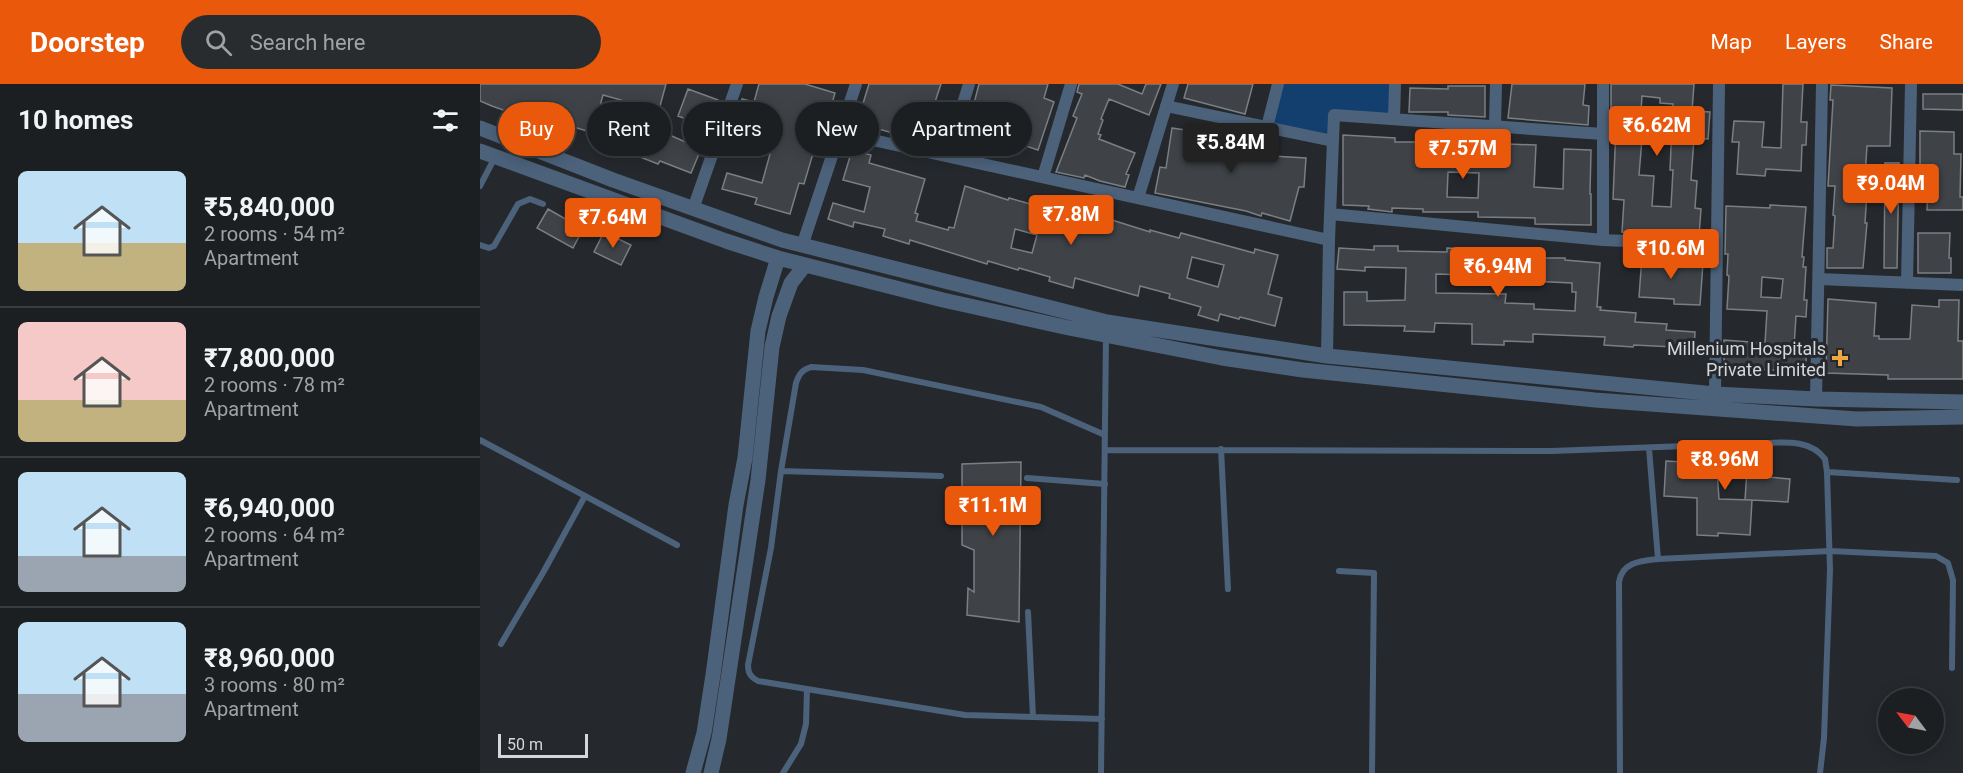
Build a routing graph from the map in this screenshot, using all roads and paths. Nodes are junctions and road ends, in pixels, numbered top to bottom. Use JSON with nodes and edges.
{"nodes":[{"id":1,"x":737,"y":84,"type":"edge"},
{"id":2,"x":856,"y":84,"type":"edge"},
{"id":3,"x":969,"y":84,"type":"edge"},
{"id":4,"x":1071,"y":84,"type":"edge"},
{"id":5,"x":1173,"y":84,"type":"edge"},
{"id":6,"x":1278,"y":84,"type":"edge"},
{"id":7,"x":1395,"y":84,"type":"edge"},
{"id":8,"x":1496,"y":84,"type":"edge"},
{"id":9,"x":1603,"y":84,"type":"edge"},
{"id":10,"x":1719,"y":84,"type":"edge"},
{"id":11,"x":1822,"y":84,"type":"edge"},
{"id":12,"x":1911,"y":84,"type":"edge"},
{"id":13,"x":850,"y":102,"type":"edge"},
{"id":14,"x":964,"y":102,"type":"edge"},
{"id":15,"x":1166,"y":106,"type":"junction"},
{"id":16,"x":1394,"y":119,"type":"junction"},
{"id":17,"x":1495,"y":126,"type":"junction"},
{"id":18,"x":1266,"y":127,"type":"junction"},
{"id":19,"x":480,"y":128,"type":"edge"},
{"id":20,"x":1603,"y":134,"type":"junction"},
{"id":21,"x":1333,"y":141,"type":"junction"},
{"id":22,"x":480,"y":151,"type":"edge"},
{"id":23,"x":496,"y":156,"type":"junction"},
{"id":24,"x":833,"y":156,"type":"edge"},
{"id":25,"x":947,"y":156,"type":"edge"},
{"id":26,"x":1043,"y":177,"type":"junction"},
{"id":27,"x":480,"y":186,"type":"edge"},
{"id":28,"x":1138,"y":198,"type":"junction"},
{"id":29,"x":665,"y":199,"type":"junction"},
{"id":30,"x":543,"y":204,"type":"dead end"},
{"id":31,"x":693,"y":209,"type":"junction"},
{"id":32,"x":1330,"y":214,"type":"junction"},
{"id":33,"x":659,"y":216,"type":"junction"},
{"id":34,"x":1329,"y":240,"type":"junction"},
{"id":35,"x":1603,"y":240,"type":"junction"},
{"id":36,"x":480,"y":245,"type":"edge"},
{"id":37,"x":1717,"y":245,"type":"junction"},
{"id":38,"x":802,"y":246,"type":"junction"},
{"id":39,"x":778,"y":258,"type":"junction"},
{"id":40,"x":805,"y":265,"type":"junction"},
{"id":41,"x":877,"y":265,"type":"junction"},
{"id":42,"x":1819,"y":279,"type":"junction"},
{"id":43,"x":873,"y":282,"type":"junction"},
{"id":44,"x":1907,"y":283,"type":"junction"},
{"id":45,"x":1963,"y":285,"type":"edge"},
{"id":46,"x":1106,"y":335,"type":"junction"},
{"id":47,"x":1327,"y":356,"type":"junction"},
{"id":48,"x":1638,"y":387,"type":"junction"},
{"id":49,"x":1715,"y":394,"type":"junction"},
{"id":50,"x":1816,"y":399,"type":"junction"},
{"id":51,"x":1963,"y":402,"type":"edge"},
{"id":52,"x":1636,"y":403,"type":"junction"},
{"id":53,"x":1963,"y":417,"type":"edge"},
{"id":54,"x":1105,"y":435,"type":"junction"},
{"id":55,"x":480,"y":440,"type":"edge"},
{"id":56,"x":1649,"y":448,"type":"junction"},
{"id":57,"x":1221,"y":449,"type":"junction"},
{"id":58,"x":1105,"y":450,"type":"junction"},
{"id":59,"x":781,"y":471,"type":"junction"},
{"id":60,"x":1827,"y":472,"type":"junction"},
{"id":61,"x":941,"y":476,"type":"dead end"},
{"id":62,"x":1026,"y":478,"type":"dead end"},
{"id":63,"x":1957,"y":480,"type":"dead end"},
{"id":64,"x":1105,"y":484,"type":"junction"},
{"id":65,"x":585,"y":496,"type":"junction"},
{"id":66,"x":677,"y":545,"type":"dead end"},
{"id":67,"x":1830,"y":551,"type":"junction"},
{"id":68,"x":1658,"y":559,"type":"junction"},
{"id":69,"x":1339,"y":571,"type":"dead end"},
{"id":70,"x":1228,"y":589,"type":"dead end"},
{"id":71,"x":1028,"y":612,"type":"dead end"},
{"id":72,"x":501,"y":644,"type":"dead end"},
{"id":73,"x":1952,"y":668,"type":"dead end"},
{"id":74,"x":807,"y":689,"type":"junction"},
{"id":75,"x":1033,"y":717,"type":"junction"},
{"id":76,"x":1102,"y":719,"type":"junction"},
{"id":77,"x":693,"y":773,"type":"edge"},
{"id":78,"x":711,"y":773,"type":"edge"},
{"id":79,"x":783,"y":773,"type":"edge"},
{"id":80,"x":1101,"y":773,"type":"edge"},
{"id":81,"x":1372,"y":773,"type":"edge"},
{"id":82,"x":1620,"y":773,"type":"edge"},
{"id":83,"x":1820,"y":773,"type":"edge"}],
"edges":[{"from":1,"to":31,"type":"street"},
{"from":2,"to":13,"type":"street"},
{"from":3,"to":14,"type":"street"},
{"from":4,"to":26,"type":"street"},
{"from":5,"to":15,"type":"street"},
{"from":6,"to":18,"type":"street"},
{"from":7,"to":16,"type":"street"},
{"from":8,"to":17,"type":"street"},
{"from":9,"to":20,"type":"street"},
{"from":10,"to":37,"type":"street"},
{"from":11,"to":42,"type":"street"},
{"from":12,"to":44,"type":"street"},
{"from":15,"to":18,"type":"street"},
{"from":15,"to":28,"type":"street"},
{"from":16,"to":17,"type":"street"},
{"from":16,"to":21,"type":"street"},
{"from":17,"to":20,"type":"street"},
{"from":18,"to":21,"type":"street"},
{"from":19,"to":29,"type":"street"},
{"from":20,"to":35,"type":"street"},
{"from":21,"to":32,"type":"street"},
{"from":22,"to":23,"type":"street"},
{"from":23,"to":27,"type":"lane"},
{"from":23,"to":33,"type":"street"},
{"from":24,"to":38,"type":"street"},
{"from":25,"to":26,"type":"street"},
{"from":26,"to":28,"type":"street"},
{"from":28,"to":34,"type":"street"},
{"from":29,"to":31,"type":"street"},
{"from":29,"to":33,"type":"street"},
{"from":30,"to":36,"type":"lane"},
{"from":31,"to":38,"type":"street"},
{"from":32,"to":34,"type":"street"},
{"from":32,"to":35,"type":"street"},
{"from":33,"to":39,"type":"street"},
{"from":34,"to":47,"type":"street"},
{"from":35,"to":37,"type":"street"},
{"from":37,"to":49,"type":"street"},
{"from":38,"to":41,"type":"street"},
{"from":39,"to":40,"type":"street"},
{"from":39,"to":77,"type":"street"},
{"from":40,"to":43,"type":"street"},
{"from":40,"to":78,"type":"street"},
{"from":41,"to":43,"type":"street"},
{"from":41,"to":47,"type":"street"},
{"from":42,"to":44,"type":"street"},
{"from":42,"to":50,"type":"street"},
{"from":43,"to":46,"type":"street"},
{"from":44,"to":45,"type":"street"},
{"from":46,"to":52,"type":"street"},
{"from":46,"to":54,"type":"lane"},
{"from":47,"to":48,"type":"street"},
{"from":48,"to":49,"type":"street"},
{"from":48,"to":52,"type":"street"},
{"from":49,"to":50,"type":"street"},
{"from":50,"to":51,"type":"street"},
{"from":52,"to":53,"type":"street"},
{"from":54,"to":58,"type":"lane"},
{"from":54,"to":59,"type":"lane"},
{"from":55,"to":65,"type":"lane"},
{"from":56,"to":57,"type":"lane"},
{"from":56,"to":60,"type":"lane"},
{"from":56,"to":68,"type":"lane"},
{"from":57,"to":58,"type":"lane"},
{"from":57,"to":70,"type":"lane"},
{"from":58,"to":64,"type":"lane"},
{"from":59,"to":61,"type":"lane"},
{"from":59,"to":74,"type":"lane"},
{"from":60,"to":63,"type":"lane"},
{"from":60,"to":67,"type":"lane"},
{"from":62,"to":64,"type":"lane"},
{"from":64,"to":76,"type":"lane"},
{"from":65,"to":66,"type":"lane"},
{"from":65,"to":72,"type":"lane"},
{"from":67,"to":68,"type":"lane"},
{"from":67,"to":73,"type":"lane"},
{"from":67,"to":83,"type":"lane"},
{"from":68,"to":82,"type":"lane"},
{"from":69,"to":81,"type":"lane"},
{"from":71,"to":75,"type":"lane"},
{"from":74,"to":75,"type":"lane"},
{"from":74,"to":79,"type":"lane"},
{"from":75,"to":76,"type":"lane"},
{"from":76,"to":80,"type":"lane"}]}
